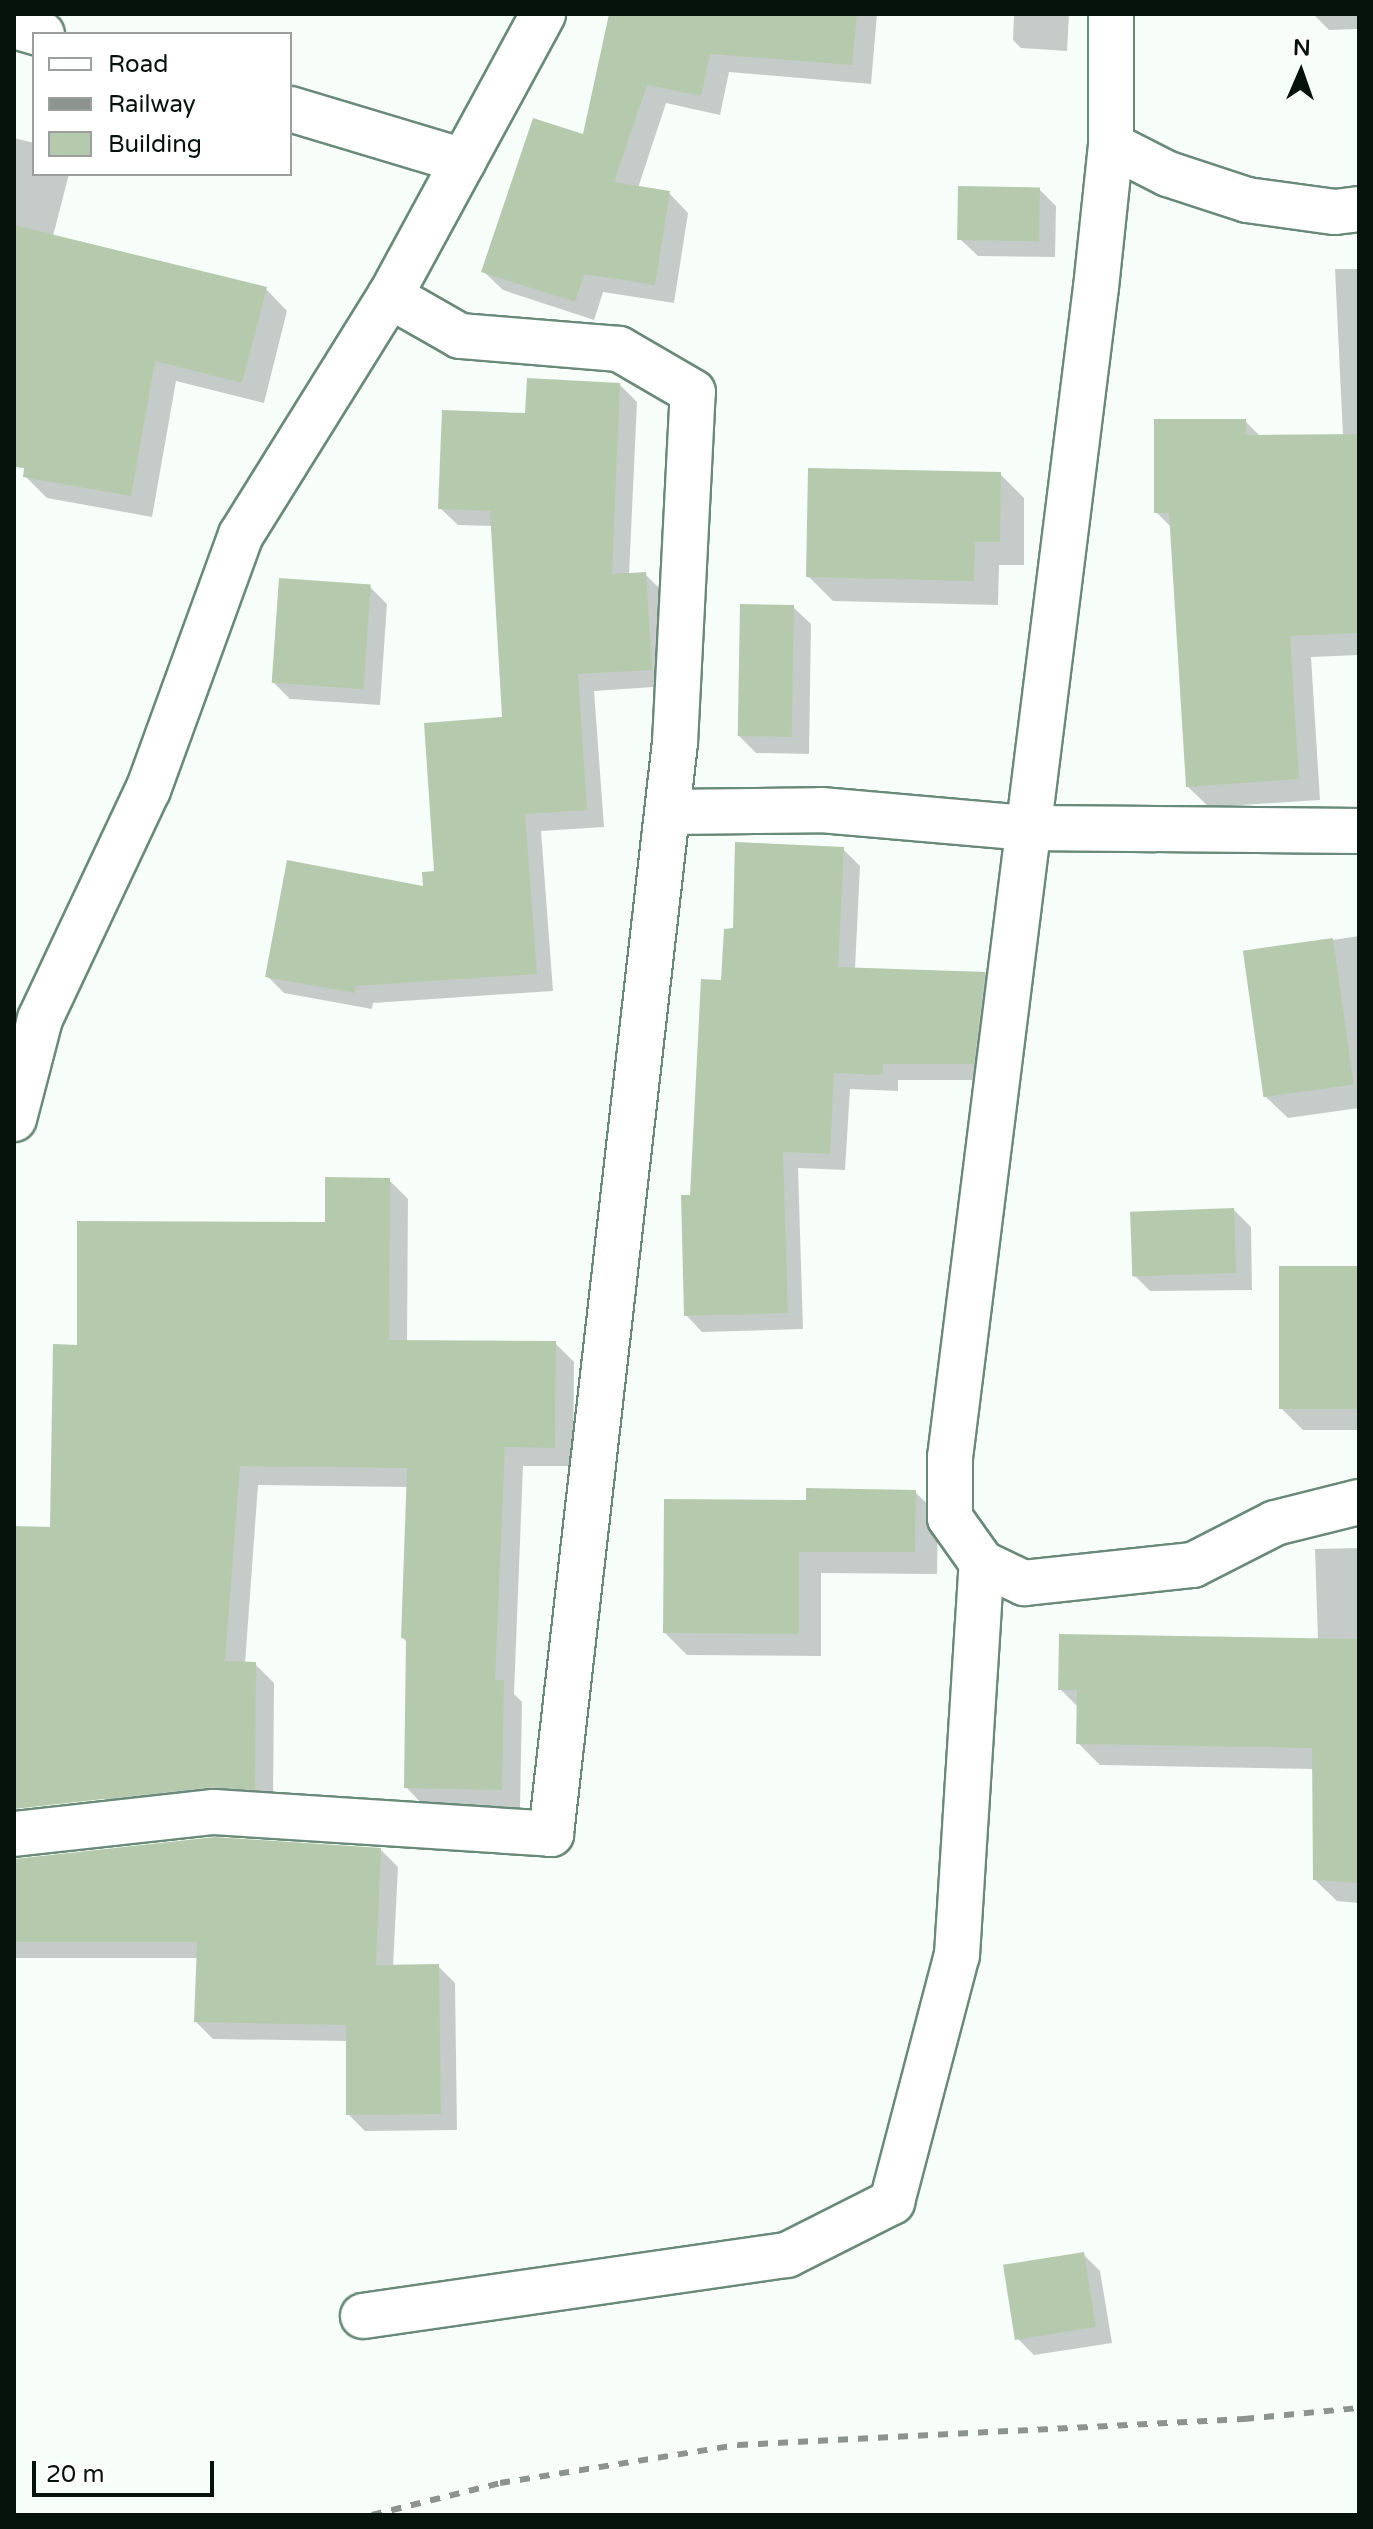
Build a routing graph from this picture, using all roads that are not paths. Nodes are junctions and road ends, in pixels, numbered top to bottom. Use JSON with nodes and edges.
{"nodes":[{"id":1,"x":543,"y":14,"type":"edge"},
{"id":2,"x":1111,"y":14,"type":"edge"},
{"id":3,"x":14,"y":26,"type":"edge"},
{"id":4,"x":35,"y":32,"type":"edge"},
{"id":5,"x":292,"y":110,"type":"edge"},
{"id":6,"x":1111,"y":145,"type":"junction"},
{"id":7,"x":463,"y":161,"type":"junction"},
{"id":8,"x":1359,"y":209,"type":"edge"},
{"id":9,"x":390,"y":296,"type":"junction"},
{"id":10,"x":668,"y":812,"type":"junction"},
{"id":11,"x":1028,"y":828,"type":"junction"},
{"id":12,"x":1359,"y":831,"type":"edge"},
{"id":13,"x":14,"y":1119,"type":"edge"},
{"id":14,"x":1359,"y":1502,"type":"edge"},
{"id":15,"x":982,"y":1563,"type":"junction"},
{"id":16,"x":14,"y":1834,"type":"edge"},
{"id":17,"x":363,"y":2316,"type":"dead end"}],
"edges":[{"from":1,"to":7,"type":"street"},
{"from":2,"to":6,"type":"street"},
{"from":3,"to":4,"type":"street"},
{"from":5,"to":7,"type":"street"},
{"from":6,"to":8,"type":"street"},
{"from":6,"to":11,"type":"street"},
{"from":7,"to":9,"type":"street"},
{"from":9,"to":10,"type":"street"},
{"from":9,"to":13,"type":"street"},
{"from":10,"to":11,"type":"street"},
{"from":10,"to":16,"type":"street"},
{"from":11,"to":12,"type":"street"},
{"from":11,"to":15,"type":"street"},
{"from":14,"to":15,"type":"street"},
{"from":15,"to":17,"type":"street"}]}
